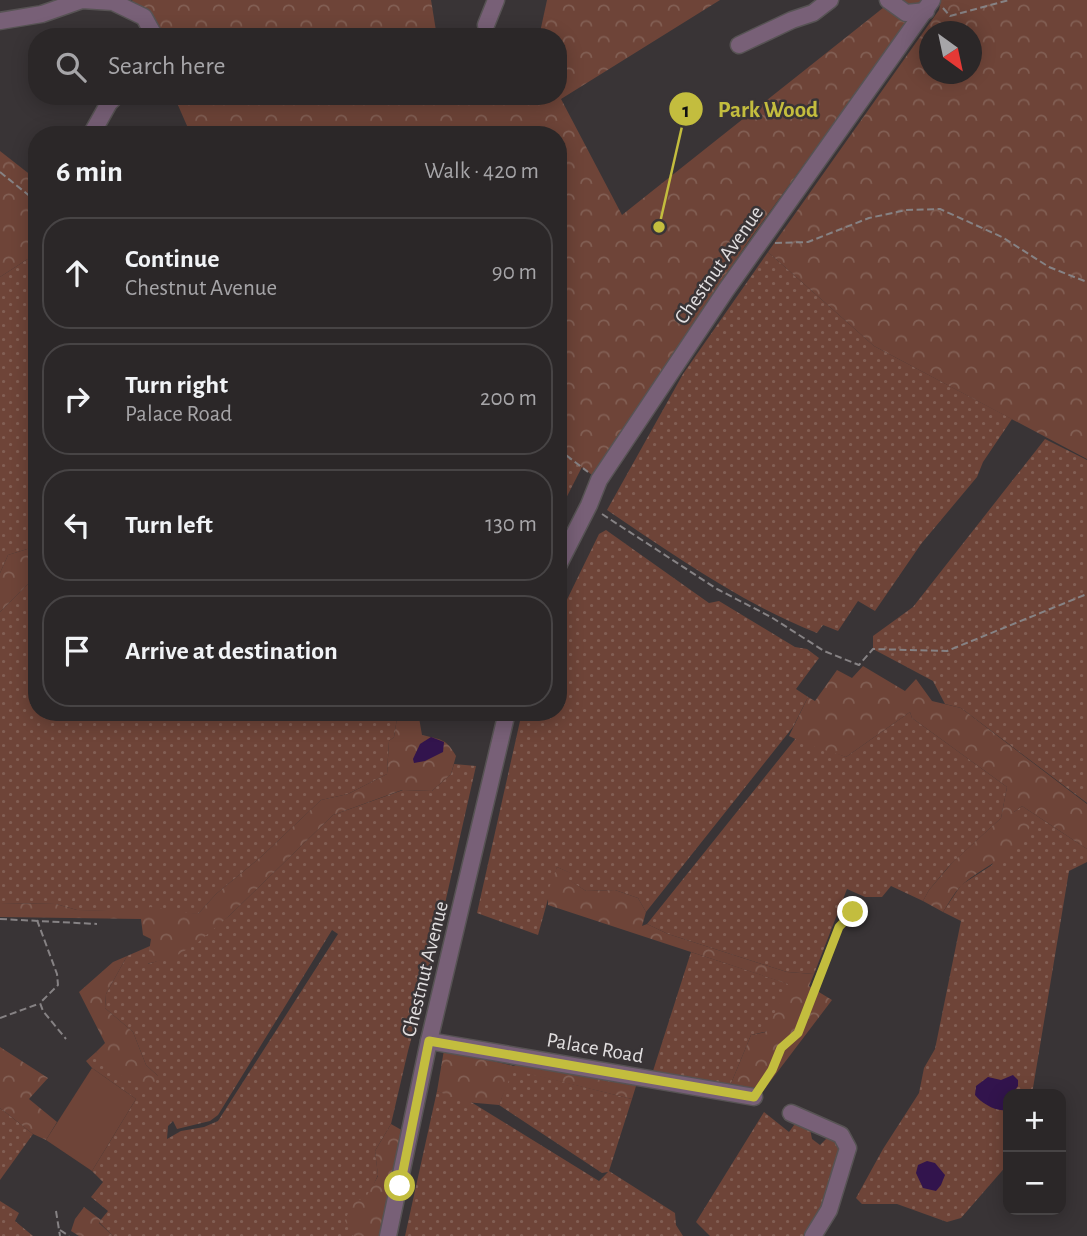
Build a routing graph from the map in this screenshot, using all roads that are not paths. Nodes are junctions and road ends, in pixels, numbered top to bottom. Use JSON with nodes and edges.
{"nodes":[{"id":1,"x":496,"y":0,"type":"edge"},
{"id":2,"x":830,"y":0,"type":"edge"},
{"id":3,"x":888,"y":0,"type":"edge"},
{"id":4,"x":934,"y":6,"type":"edge"},
{"id":5,"x":0,"y":21,"type":"edge"},
{"id":6,"x":486,"y":25,"type":"dead end"},
{"id":7,"x":150,"y":28,"type":"edge"},
{"id":8,"x":739,"y":45,"type":"dead end"},
{"id":9,"x":108,"y":105,"type":"edge"},
{"id":10,"x":96,"y":126,"type":"edge"},
{"id":11,"x":567,"y":548,"type":"edge"},
{"id":12,"x":505,"y":721,"type":"edge"},
{"id":13,"x":429,"y":1041,"type":"junction"},
{"id":14,"x":754,"y":1097,"type":"road end"},
{"id":15,"x":791,"y":1113,"type":"dead end"},
{"id":16,"x":388,"y":1236,"type":"edge"},
{"id":17,"x":813,"y":1236,"type":"edge"}],
"edges":[{"from":1,"to":6,"type":"street"},
{"from":2,"to":8,"type":"street"},
{"from":3,"to":4,"type":"street"},
{"from":4,"to":11,"type":"street","name":"Chestnut Avenue"},
{"from":5,"to":7,"type":"street"},
{"from":9,"to":10,"type":"street"},
{"from":12,"to":13,"type":"street","name":"Chestnut Avenue"},
{"from":13,"to":14,"type":"street","name":"Palace Road"},
{"from":13,"to":16,"type":"street","name":"Chestnut Avenue"},
{"from":15,"to":17,"type":"street"}]}
